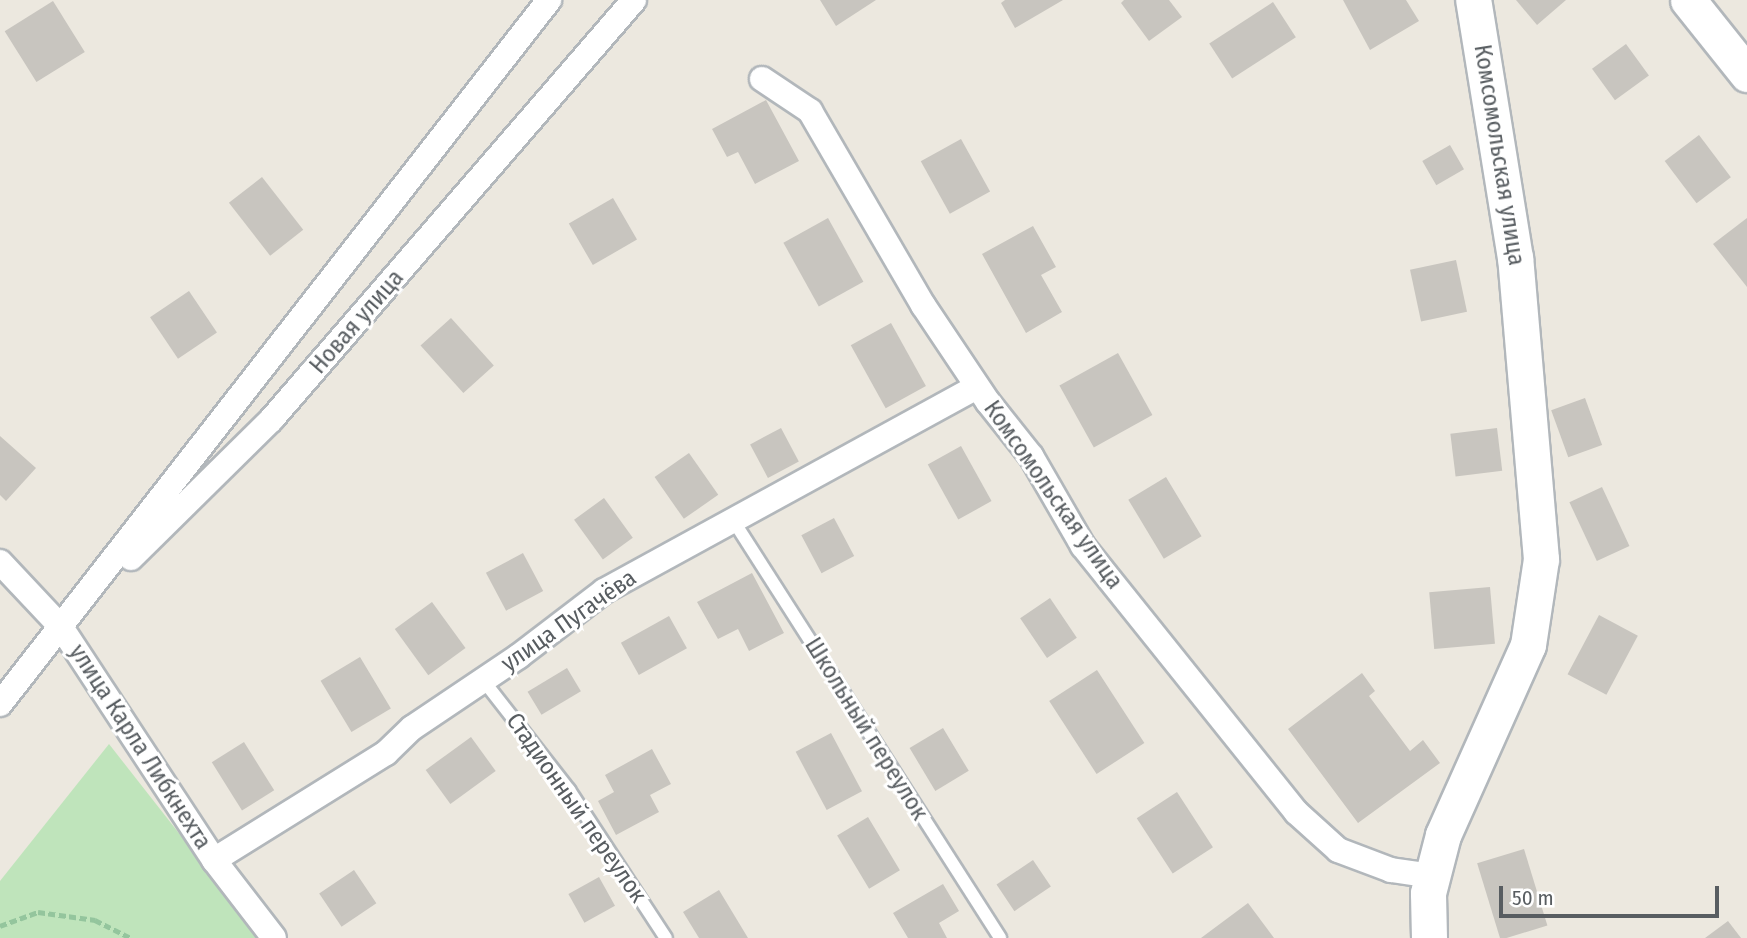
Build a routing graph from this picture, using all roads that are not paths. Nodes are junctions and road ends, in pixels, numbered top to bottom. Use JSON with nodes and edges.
{"nodes":[{"id":1,"x":548,"y":0,"type":"edge"},
{"id":2,"x":634,"y":0,"type":"edge"},
{"id":3,"x":1473,"y":0,"type":"edge"},
{"id":4,"x":1688,"y":0,"type":"edge"},
{"id":5,"x":1747,"y":74,"type":"edge"},
{"id":6,"x":762,"y":79,"type":"dead end"},
{"id":7,"x":977,"y":387,"type":"junction"},
{"id":8,"x":733,"y":520,"type":"junction"},
{"id":9,"x":0,"y":562,"type":"edge"},
{"id":10,"x":61,"y":627,"type":"junction"},
{"id":11,"x":483,"y":680,"type":"junction"},
{"id":12,"x":0,"y":704,"type":"edge"},
{"id":13,"x":214,"y":860,"type":"junction"},
{"id":14,"x":1432,"y":876,"type":"junction"},
{"id":15,"x":274,"y":938,"type":"edge"},
{"id":16,"x":666,"y":938,"type":"edge"},
{"id":17,"x":1000,"y":938,"type":"edge"},
{"id":18,"x":1429,"y":938,"type":"edge"}],
"edges":[{"from":1,"to":10,"type":"street","name":"Новая улица"},
{"from":2,"to":10,"type":"street","name":"Новая улица"},
{"from":3,"to":14,"type":"main road","name":"Комсомольская улица"},
{"from":4,"to":5,"type":"main road"},
{"from":6,"to":7,"type":"street","name":"Комсомольская улица"},
{"from":7,"to":8,"type":"street","name":"улица Пугачёва"},
{"from":7,"to":14,"type":"street","name":"Комсомольская улица"},
{"from":8,"to":11,"type":"street","name":"улица Пугачёва"},
{"from":8,"to":17,"type":"lane","name":"Школьный переулок"},
{"from":9,"to":10,"type":"street","name":"улица Карла Либкнехта"},
{"from":10,"to":12,"type":"street","name":"Новая улица"},
{"from":10,"to":13,"type":"street","name":"улица Карла Либкнехта"},
{"from":11,"to":13,"type":"street","name":"улица Пугачёва"},
{"from":11,"to":16,"type":"lane","name":"Стадионный переулок"},
{"from":13,"to":15,"type":"street","name":"улица Карла Либкнехта"},
{"from":14,"to":18,"type":"main road","name":"Комсомольская улица"}]}
